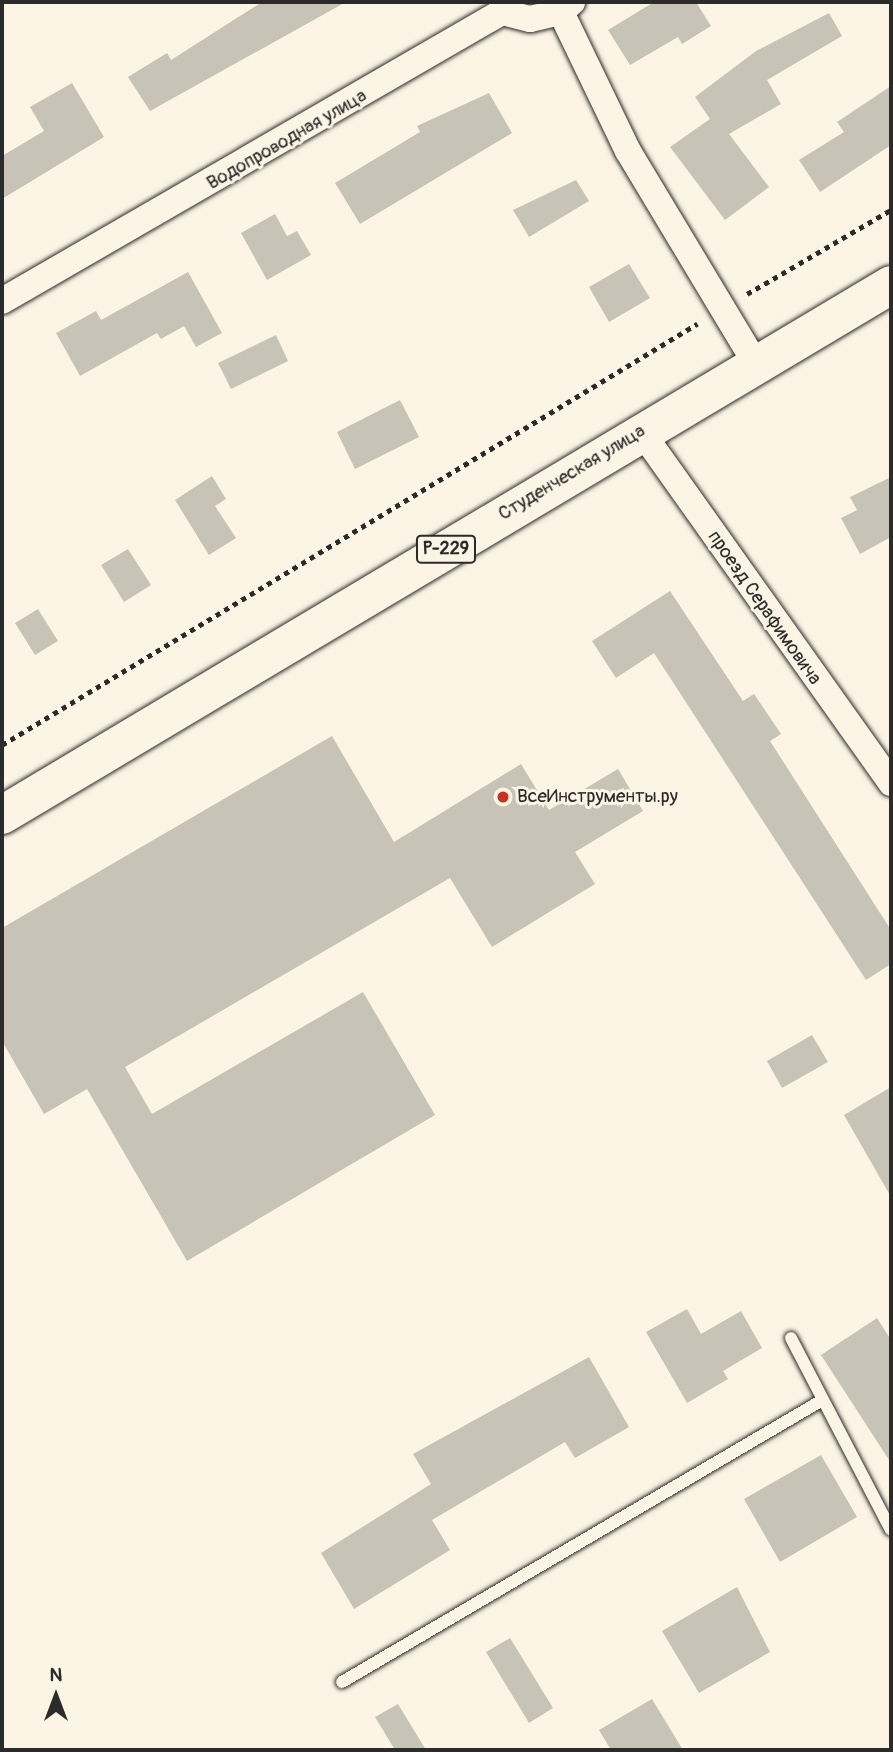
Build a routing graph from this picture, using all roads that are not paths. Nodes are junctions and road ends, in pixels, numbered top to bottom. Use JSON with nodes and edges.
{"nodes":[{"id":1,"x":500,"y":5,"type":"edge"},
{"id":2,"x":566,"y":7,"type":"edge"},
{"id":3,"x":891,"y":285,"type":"edge"},
{"id":4,"x":2,"y":301,"type":"edge"},
{"id":5,"x":756,"y":364,"type":"junction"},
{"id":6,"x":641,"y":431,"type":"junction"},
{"id":7,"x":891,"y":783,"type":"edge"},
{"id":8,"x":2,"y":815,"type":"edge"},
{"id":9,"x":791,"y":1338,"type":"dead end"},
{"id":10,"x":820,"y":1402,"type":"junction"},
{"id":11,"x":891,"y":1530,"type":"edge"},
{"id":12,"x":342,"y":1682,"type":"dead end"}],
"edges":[{"from":1,"to":2,"type":"street","name":"Водопроводная улица"},
{"from":1,"to":4,"type":"street","name":"Водопроводная улица"},
{"from":2,"to":5,"type":"street"},
{"from":3,"to":5,"type":"main road","name":"Студенческая улица","number":"Р-229"},
{"from":5,"to":6,"type":"main road","name":"Студенческая улица","number":"Р-229"},
{"from":6,"to":7,"type":"street","name":"проезд Серафимовича"},
{"from":6,"to":8,"type":"main road","name":"Студенческая улица","number":"Р-229"},
{"from":9,"to":10,"type":"lane"},
{"from":10,"to":11,"type":"lane"},
{"from":10,"to":12,"type":"lane"}]}
